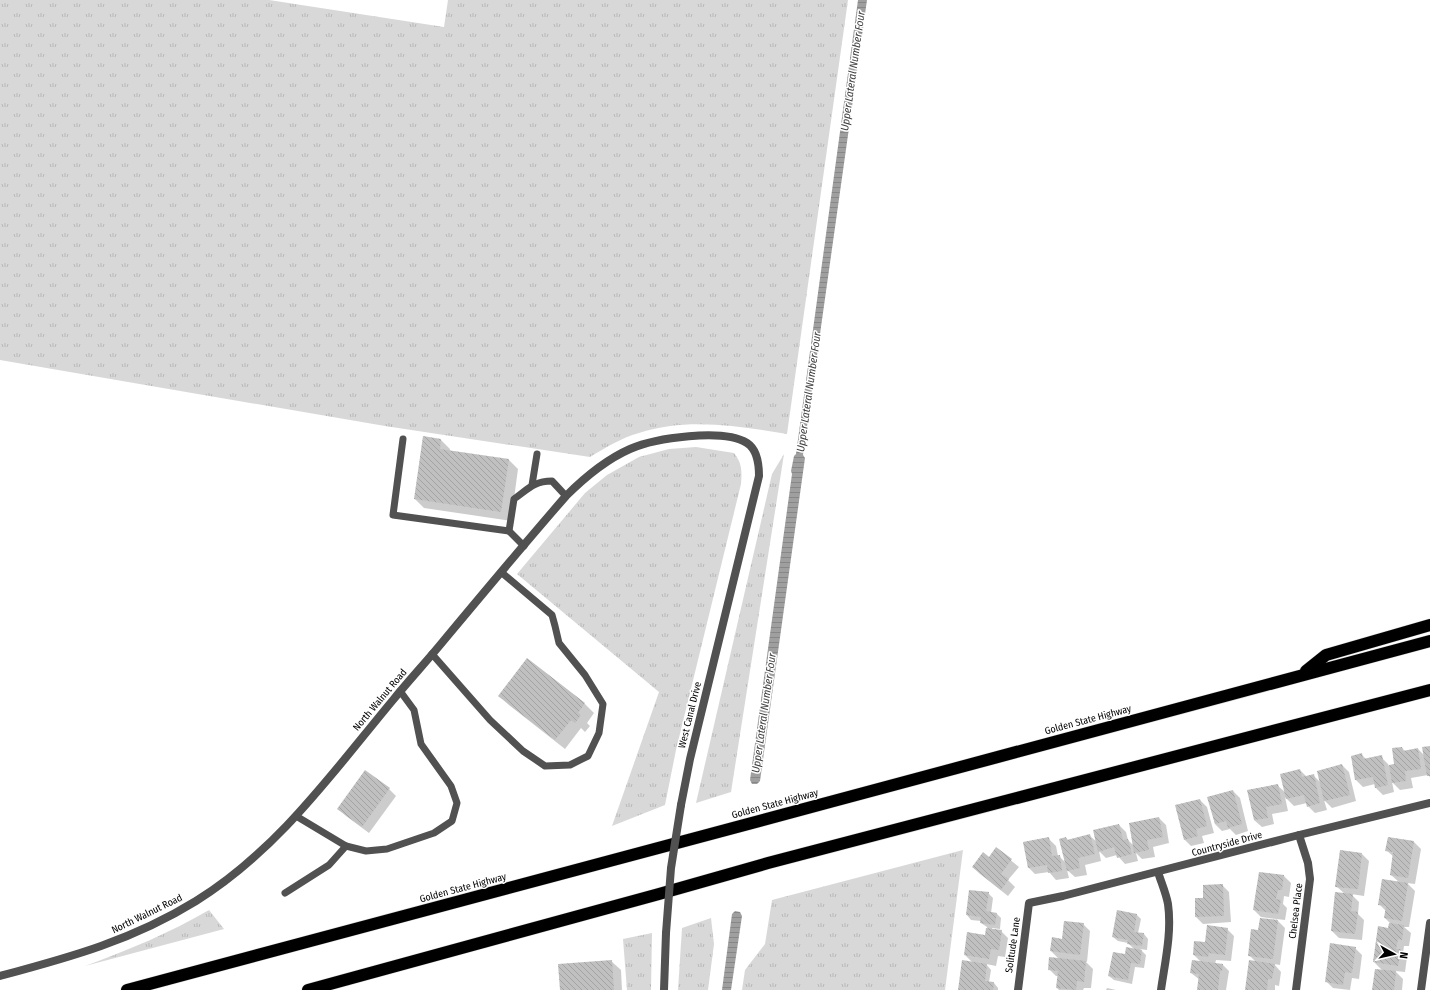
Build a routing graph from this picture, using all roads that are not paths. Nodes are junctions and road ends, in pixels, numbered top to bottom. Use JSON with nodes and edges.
{"nodes":[{"id":1,"x":403,"y":439,"type":"dead end"},
{"id":2,"x":754,"y":450,"type":"joint"},
{"id":3,"x":537,"y":454,"type":"dead end"},
{"id":4,"x":532,"y":485,"type":"junction"},
{"id":5,"x":566,"y":496,"type":"junction"},
{"id":6,"x":509,"y":531,"type":"junction"},
{"id":7,"x":524,"y":546,"type":"junction"},
{"id":8,"x":502,"y":572,"type":"junction"},
{"id":9,"x":1430,"y":625,"type":"edge"},
{"id":10,"x":1430,"y":640,"type":"edge"},
{"id":11,"x":432,"y":654,"type":"junction"},
{"id":12,"x":1300,"y":676,"type":"junction"},
{"id":13,"x":1430,"y":690,"type":"edge"},
{"id":14,"x":400,"y":691,"type":"junction"},
{"id":15,"x":1430,"y":803,"type":"edge"},
{"id":16,"x":296,"y":816,"type":"junction"},
{"id":17,"x":1298,"y":836,"type":"junction"},
{"id":18,"x":346,"y":846,"type":"junction"},
{"id":19,"x":1158,"y":872,"type":"junction"},
{"id":20,"x":285,"y":893,"type":"dead end"},
{"id":21,"x":1029,"y":903,"type":"joint"},
{"id":22,"x":1430,"y":923,"type":"edge"},
{"id":23,"x":0,"y":976,"type":"edge"},
{"id":24,"x":127,"y":990,"type":"edge"},
{"id":25,"x":308,"y":990,"type":"edge"},
{"id":26,"x":664,"y":990,"type":"edge"},
{"id":27,"x":1018,"y":990,"type":"edge"},
{"id":28,"x":1161,"y":990,"type":"edge"},
{"id":29,"x":1296,"y":990,"type":"edge"},
{"id":30,"x":1421,"y":990,"type":"edge"}],
"edges":[{"from":1,"to":6,"type":"lane"},
{"from":2,"to":5,"type":"street","name":"North Walnut Road"},
{"from":2,"to":26,"type":"street","name":"West Canal Drive","bridge":true},
{"from":3,"to":4,"type":"lane"},
{"from":4,"to":5,"type":"lane"},
{"from":4,"to":6,"type":"lane"},
{"from":5,"to":7,"type":"street","name":"North Walnut Road"},
{"from":6,"to":7,"type":"lane"},
{"from":7,"to":8,"type":"street","name":"North Walnut Road"},
{"from":8,"to":11,"type":"street","name":"North Walnut Road"},
{"from":8,"to":11,"type":"lane"},
{"from":9,"to":12,"type":"highway"},
{"from":10,"to":12,"type":"highway","name":"Golden State Highway"},
{"from":11,"to":14,"type":"street","name":"North Walnut Road"},
{"from":12,"to":24,"type":"highway","name":"Golden State Highway"},
{"from":13,"to":25,"type":"highway"},
{"from":14,"to":16,"type":"street","name":"North Walnut Road"},
{"from":14,"to":18,"type":"lane"},
{"from":15,"to":17,"type":"street","name":"Countryside Drive"},
{"from":16,"to":18,"type":"lane"},
{"from":16,"to":23,"type":"street","name":"North Walnut Road"},
{"from":17,"to":19,"type":"street","name":"Countryside Drive"},
{"from":17,"to":29,"type":"street","name":"Chelsea Place"},
{"from":18,"to":20,"type":"lane"},
{"from":19,"to":21,"type":"street","name":"Countryside Drive"},
{"from":19,"to":28,"type":"street"},
{"from":21,"to":27,"type":"street","name":"Solitude Lane"},
{"from":22,"to":30,"type":"street"}]}
